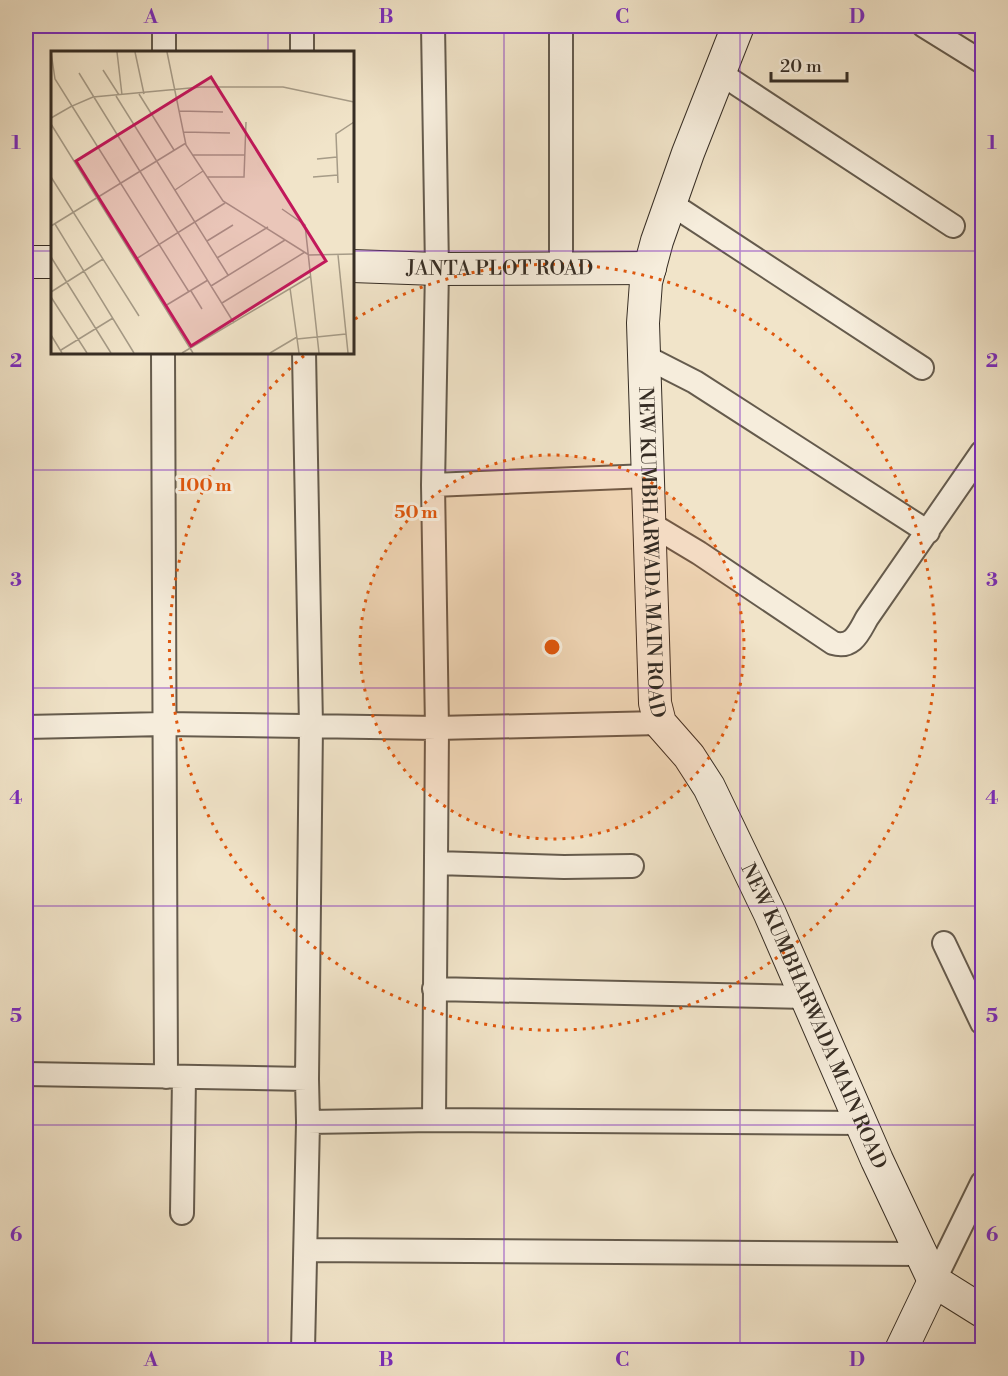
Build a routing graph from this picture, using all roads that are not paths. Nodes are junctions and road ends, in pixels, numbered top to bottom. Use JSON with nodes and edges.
{"nodes":[{"id":1,"x":164,"y":26,"type":"edge"},
{"id":2,"x":302,"y":26,"type":"edge"},
{"id":3,"x":433,"y":26,"type":"edge"},
{"id":4,"x":561,"y":26,"type":"edge"},
{"id":5,"x":738,"y":26,"type":"edge"},
{"id":6,"x":924,"y":26,"type":"edge"},
{"id":7,"x":164,"y":51,"type":"edge"},
{"id":8,"x":302,"y":51,"type":"edge"},
{"id":9,"x":982,"y":62,"type":"edge"},
{"id":10,"x":720,"y":73,"type":"junction"},
{"id":11,"x":670,"y":203,"type":"junction"},
{"id":12,"x":952,"y":226,"type":"dead end"},
{"id":13,"x":26,"y":262,"type":"edge"},
{"id":14,"x":51,"y":262,"type":"edge"},
{"id":15,"x":354,"y":266,"type":"edge"},
{"id":16,"x":561,"y":267,"type":"junction"},
{"id":17,"x":650,"y":268,"type":"junction"},
{"id":18,"x":437,"y":269,"type":"junction"},
{"id":19,"x":163,"y":354,"type":"edge"},
{"id":20,"x":304,"y":354,"type":"edge"},
{"id":21,"x":644,"y":357,"type":"junction"},
{"id":22,"x":922,"y":368,"type":"dead end"},
{"id":23,"x":982,"y":452,"type":"edge"},
{"id":24,"x":648,"y":476,"type":"junction"},
{"id":25,"x":433,"y":485,"type":"junction"},
{"id":26,"x":649,"y":524,"type":"junction"},
{"id":27,"x":928,"y":532,"type":"junction"},
{"id":28,"x":660,"y":723,"type":"junction"},
{"id":29,"x":164,"y":724,"type":"junction"},
{"id":30,"x":311,"y":726,"type":"junction"},
{"id":31,"x":26,"y":727,"type":"edge"},
{"id":32,"x":437,"y":728,"type":"junction"},
{"id":33,"x":436,"y":863,"type":"junction"},
{"id":34,"x":632,"y":866,"type":"dead end"},
{"id":35,"x":944,"y":943,"type":"dead end"},
{"id":36,"x":434,"y":989,"type":"junction"},
{"id":37,"x":806,"y":997,"type":"junction"},
{"id":38,"x":982,"y":1023,"type":"edge"},
{"id":39,"x":26,"y":1074,"type":"edge"},
{"id":40,"x":175,"y":1078,"type":"junction"},
{"id":41,"x":307,"y":1079,"type":"junction"},
{"id":42,"x":434,"y":1120,"type":"junction"},
{"id":43,"x":308,"y":1122,"type":"junction"},
{"id":44,"x":861,"y":1123,"type":"junction"},
{"id":45,"x":982,"y":1183,"type":"edge"},
{"id":46,"x":182,"y":1213,"type":"dead end"},
{"id":47,"x":306,"y":1250,"type":"junction"},
{"id":48,"x":928,"y":1268,"type":"junction"},
{"id":49,"x":982,"y":1311,"type":"edge"},
{"id":50,"x":303,"y":1350,"type":"edge"},
{"id":51,"x":901,"y":1350,"type":"edge"}],
"edges":[{"from":1,"to":7,"type":"street"},
{"from":2,"to":8,"type":"street"},
{"from":3,"to":18,"type":"street"},
{"from":4,"to":16,"type":"street"},
{"from":5,"to":10,"type":"street","name":"NEW KUMBHARWADA MAIN ROAD"},
{"from":6,"to":9,"type":"street"},
{"from":10,"to":11,"type":"street","name":"NEW KUMBHARWADA MAIN ROAD"},
{"from":10,"to":12,"type":"street"},
{"from":11,"to":17,"type":"street","name":"NEW KUMBHARWADA MAIN ROAD"},
{"from":11,"to":22,"type":"street"},
{"from":13,"to":14,"type":"street"},
{"from":15,"to":18,"type":"street","name":"JANTA PLOT ROAD"},
{"from":16,"to":17,"type":"street","name":"JANTA PLOT ROAD"},
{"from":16,"to":18,"type":"street","name":"JANTA PLOT ROAD"},
{"from":17,"to":21,"type":"street","name":"NEW KUMBHARWADA MAIN ROAD"},
{"from":18,"to":25,"type":"street"},
{"from":19,"to":29,"type":"street"},
{"from":20,"to":30,"type":"street"},
{"from":21,"to":24,"type":"street","name":"NEW KUMBHARWADA MAIN ROAD"},
{"from":21,"to":27,"type":"street"},
{"from":23,"to":27,"type":"street"},
{"from":24,"to":25,"type":"street"},
{"from":24,"to":26,"type":"street","name":"NEW KUMBHARWADA MAIN ROAD"},
{"from":25,"to":32,"type":"street"},
{"from":26,"to":27,"type":"street"},
{"from":26,"to":28,"type":"street","name":"NEW KUMBHARWADA MAIN ROAD"},
{"from":28,"to":32,"type":"street"},
{"from":28,"to":37,"type":"street","name":"NEW KUMBHARWADA MAIN ROAD"},
{"from":29,"to":30,"type":"street"},
{"from":29,"to":31,"type":"street"},
{"from":29,"to":40,"type":"street"},
{"from":30,"to":32,"type":"street"},
{"from":30,"to":41,"type":"street"},
{"from":32,"to":33,"type":"street"},
{"from":33,"to":34,"type":"street"},
{"from":33,"to":36,"type":"street"},
{"from":35,"to":38,"type":"street"},
{"from":36,"to":37,"type":"street"},
{"from":36,"to":42,"type":"street"},
{"from":37,"to":44,"type":"street","name":"NEW KUMBHARWADA MAIN ROAD"},
{"from":39,"to":40,"type":"street"},
{"from":40,"to":41,"type":"street"},
{"from":40,"to":46,"type":"street"},
{"from":41,"to":43,"type":"street"},
{"from":42,"to":43,"type":"street"},
{"from":42,"to":44,"type":"street"},
{"from":43,"to":47,"type":"street"},
{"from":44,"to":48,"type":"street","name":"NEW KUMBHARWADA MAIN ROAD"},
{"from":45,"to":48,"type":"street"},
{"from":47,"to":48,"type":"street"},
{"from":47,"to":50,"type":"street"},
{"from":48,"to":49,"type":"street"},
{"from":48,"to":51,"type":"street"}]}
